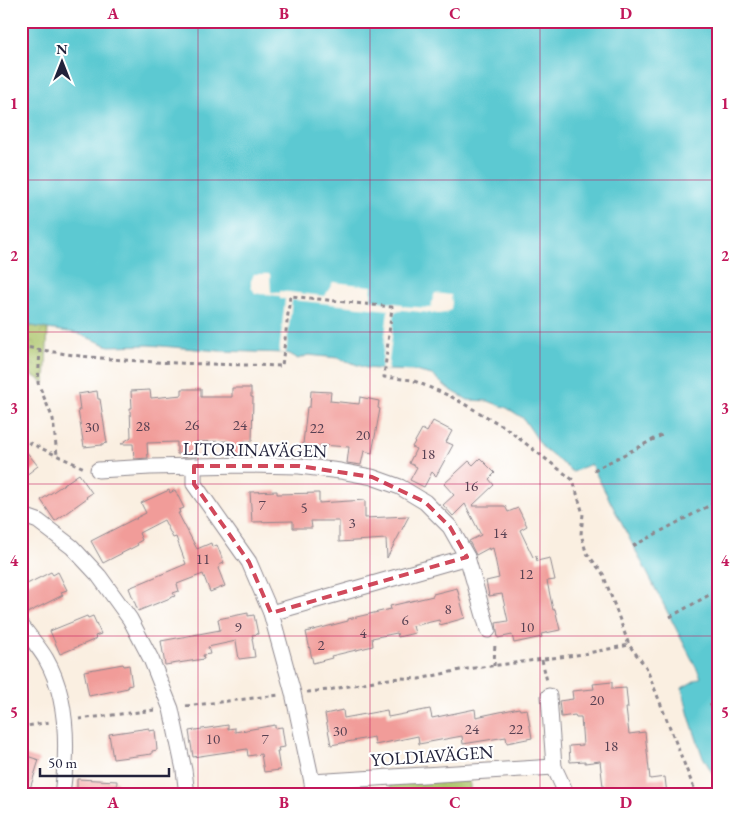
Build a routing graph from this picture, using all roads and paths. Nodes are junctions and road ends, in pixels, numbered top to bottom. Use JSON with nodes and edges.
{"nodes":[{"id":1,"x":21,"y":346,"type":"edge"},
{"id":2,"x":40,"y":350,"type":"junction"},
{"id":3,"x":664,"y":434,"type":"dead end"},
{"id":4,"x":21,"y":439,"type":"edge"},
{"id":5,"x":57,"y":455,"type":"junction"},
{"id":6,"x":194,"y":466,"type":"junction"},
{"id":7,"x":98,"y":470,"type":"joint"},
{"id":8,"x":594,"y":470,"type":"dead end"},
{"id":9,"x":718,"y":502,"type":"edge"},
{"id":10,"x":21,"y":515,"type":"edge"},
{"id":11,"x":633,"y":546,"type":"dead end"},
{"id":12,"x":466,"y":557,"type":"junction"},
{"id":13,"x":718,"y":590,"type":"edge"},
{"id":14,"x":271,"y":613,"type":"junction"},
{"id":15,"x":670,"y":617,"type":"dead end"},
{"id":16,"x":21,"y":625,"type":"edge"},
{"id":17,"x":488,"y":630,"type":"dead end"},
{"id":18,"x":495,"y":644,"type":"dead end"},
{"id":19,"x":629,"y":645,"type":"junction"},
{"id":20,"x":542,"y":660,"type":"junction"},
{"id":21,"x":494,"y":666,"type":"junction"},
{"id":22,"x":546,"y":676,"type":"dead end"},
{"id":23,"x":293,"y":693,"type":"junction"},
{"id":24,"x":549,"y":696,"type":"dead end"},
{"id":25,"x":710,"y":704,"type":"dead end"},
{"id":26,"x":190,"y":705,"type":"dead end"},
{"id":27,"x":138,"y":712,"type":"dead end"},
{"id":28,"x":102,"y":716,"type":"dead end"},
{"id":29,"x":718,"y":716,"type":"edge"},
{"id":30,"x":48,"y":723,"type":"dead end"},
{"id":31,"x":21,"y":727,"type":"edge"},
{"id":32,"x":554,"y":767,"type":"junction"},
{"id":33,"x":312,"y":788,"type":"edge"},
{"id":34,"x":62,"y":795,"type":"edge"},
{"id":35,"x":187,"y":795,"type":"edge"},
{"id":36,"x":567,"y":795,"type":"edge"},
{"id":37,"x":699,"y":795,"type":"edge"}],
"edges":[{"from":1,"to":2,"type":"path"},
{"from":2,"to":5,"type":"path"},
{"from":2,"to":19,"type":"path"},
{"from":3,"to":8,"type":"path"},
{"from":4,"to":5,"type":"path"},
{"from":5,"to":7,"type":"path"},
{"from":6,"to":7,"type":"street","name":"LITORINAVÄGEN"},
{"from":6,"to":12,"type":"street","name":"LITORINAVÄGEN"},
{"from":6,"to":14,"type":"street"},
{"from":9,"to":11,"type":"path"},
{"from":10,"to":35,"type":"street"},
{"from":12,"to":14,"type":"street"},
{"from":12,"to":17,"type":"street","name":"LITORINAVÄGEN"},
{"from":13,"to":15,"type":"path"},
{"from":14,"to":23,"type":"street"},
{"from":16,"to":34,"type":"street"},
{"from":18,"to":21,"type":"path"},
{"from":19,"to":20,"type":"path"},
{"from":19,"to":37,"type":"path"},
{"from":20,"to":21,"type":"path"},
{"from":20,"to":22,"type":"path"},
{"from":21,"to":23,"type":"path"},
{"from":23,"to":26,"type":"path"},
{"from":23,"to":33,"type":"street"},
{"from":24,"to":32,"type":"street"},
{"from":25,"to":29,"type":"path"},
{"from":27,"to":28,"type":"path"},
{"from":30,"to":31,"type":"path"},
{"from":32,"to":33,"type":"street","name":"YOLDIAVÄGEN"},
{"from":32,"to":36,"type":"street"}]}
